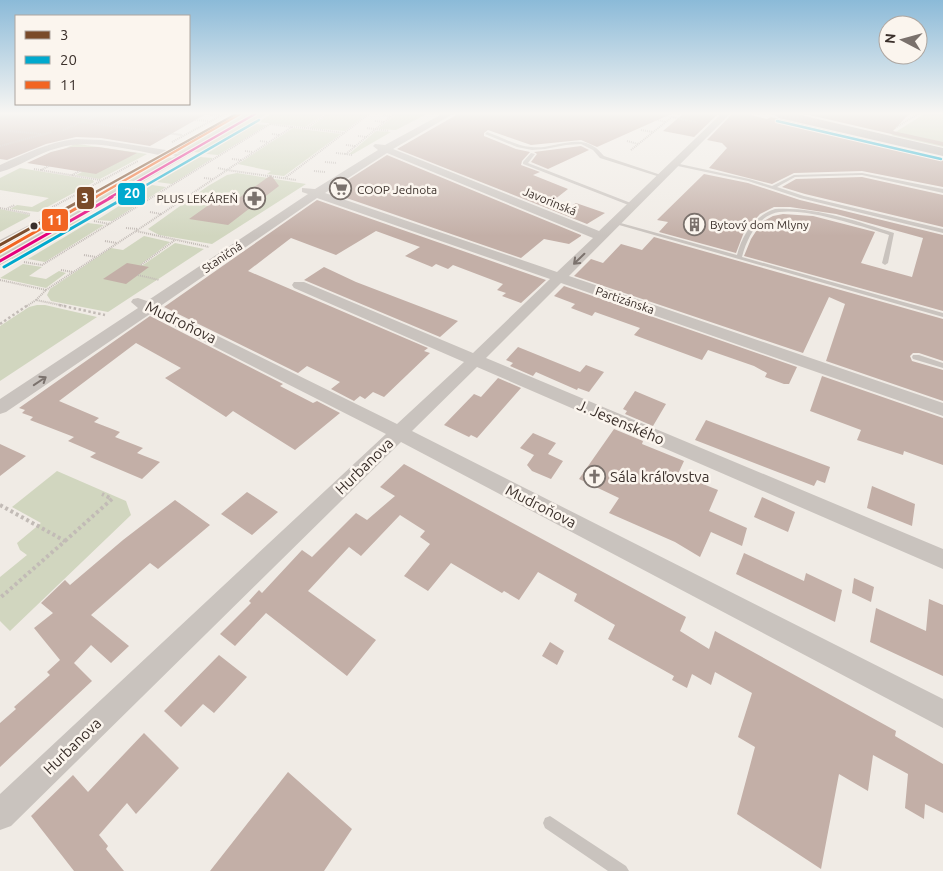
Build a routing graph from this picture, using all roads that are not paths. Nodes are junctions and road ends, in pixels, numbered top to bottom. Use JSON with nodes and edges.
{"nodes":[{"id":1,"x":533,"y":154,"type":"dead end"},
{"id":2,"x":32,"y":155,"type":"edge"},
{"id":3,"x":153,"y":155,"type":"edge"},
{"id":4,"x":174,"y":155,"type":"edge"},
{"id":5,"x":360,"y":155,"type":"edge"},
{"id":6,"x":403,"y":155,"type":"edge"},
{"id":7,"x":600,"y":155,"type":"edge"},
{"id":8,"x":684,"y":155,"type":"edge"},
{"id":9,"x":182,"y":156,"type":"joint"},
{"id":10,"x":674,"y":164,"type":"junction"},
{"id":11,"x":0,"y":170,"type":"edge"},
{"id":12,"x":536,"y":174,"type":"dead end"},
{"id":13,"x":662,"y":176,"type":"junction"},
{"id":14,"x":576,"y":184,"type":"junction"},
{"id":15,"x":773,"y":187,"type":"junction"},
{"id":16,"x":308,"y":188,"type":"junction"},
{"id":17,"x":943,"y":191,"type":"edge"},
{"id":18,"x":633,"y":205,"type":"junction"},
{"id":19,"x":615,"y":223,"type":"junction"},
{"id":20,"x":943,"y":231,"type":"edge"},
{"id":21,"x":602,"y":237,"type":"junction"},
{"id":22,"x":0,"y":245,"type":"edge"},
{"id":23,"x":738,"y":258,"type":"junction"},
{"id":24,"x":0,"y":261,"type":"edge"},
{"id":25,"x":885,"y":264,"type":"dead end"},
{"id":26,"x":560,"y":277,"type":"junction"},
{"id":27,"x":299,"y":285,"type":"dead end"},
{"id":28,"x":144,"y":304,"type":"junction"},
{"id":29,"x":943,"y":315,"type":"edge"},
{"id":30,"x":916,"y":357,"type":"dead end"},
{"id":31,"x":475,"y":360,"type":"junction"},
{"id":32,"x":943,"y":366,"type":"edge"},
{"id":33,"x":0,"y":393,"type":"edge"},
{"id":34,"x":0,"y":408,"type":"edge"},
{"id":35,"x":943,"y":410,"type":"edge"},
{"id":36,"x":399,"y":432,"type":"junction"},
{"id":37,"x":943,"y":559,"type":"edge"},
{"id":38,"x":943,"y":714,"type":"edge"},
{"id":39,"x":0,"y":816,"type":"edge"},
{"id":40,"x":550,"y":823,"type":"dead end"},
{"id":41,"x":621,"y":871,"type":"edge"}],
"edges":[{"from":1,"to":14,"type":"lane"},
{"from":2,"to":11,"type":"street"},
{"from":3,"to":22,"type":"street"},
{"from":4,"to":9,"type":"lane"},
{"from":5,"to":16,"type":"street","name":"Staničná"},
{"from":6,"to":21,"type":"street","name":"Javorinská"},
{"from":7,"to":13,"type":"lane"},
{"from":8,"to":10,"type":"street","name":"Hurbanova"},
{"from":9,"to":24,"type":"street"},
{"from":10,"to":13,"type":"street","name":"Hurbanova"},
{"from":10,"to":15,"type":"lane"},
{"from":12,"to":14,"type":"lane"},
{"from":13,"to":18,"type":"street","name":"Hurbanova"},
{"from":14,"to":18,"type":"lane"},
{"from":15,"to":17,"type":"lane"},
{"from":15,"to":20,"type":"lane"},
{"from":16,"to":26,"type":"street","name":"Partizánska"},
{"from":16,"to":28,"type":"street","name":"Staničná"},
{"from":18,"to":19,"type":"street","name":"Hurbanova"},
{"from":19,"to":21,"type":"street","name":"Hurbanova"},
{"from":19,"to":23,"type":"lane"},
{"from":21,"to":26,"type":"street","name":"Hurbanova","one_way":true},
{"from":23,"to":25,"type":"lane"},
{"from":23,"to":29,"type":"lane"},
{"from":26,"to":31,"type":"street","name":"Hurbanova"},
{"from":26,"to":35,"type":"street","name":"Partizánska"},
{"from":27,"to":31,"type":"street","name":"J. Jesenského"},
{"from":28,"to":33,"type":"street","name":"Staničná"},
{"from":34,"to":28,"type":"street","name":"Staničná","one_way":true},
{"from":28,"to":36,"type":"street","name":"Mudroňova"},
{"from":30,"to":32,"type":"lane"},
{"from":31,"to":36,"type":"street","name":"Hurbanova"},
{"from":31,"to":37,"type":"street","name":"J. Jesenského"},
{"from":36,"to":38,"type":"street","name":"Mudroňova"},
{"from":36,"to":39,"type":"street","name":"Hurbanova"},
{"from":40,"to":41,"type":"lane"}]}
